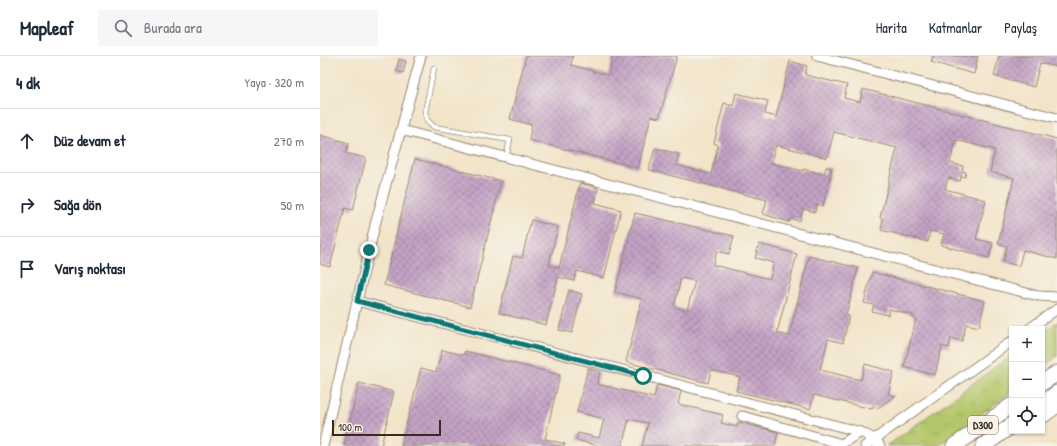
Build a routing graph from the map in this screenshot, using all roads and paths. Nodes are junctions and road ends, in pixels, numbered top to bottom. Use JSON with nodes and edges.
{"nodes":[{"id":1,"x":421,"y":56,"type":"edge"},
{"id":2,"x":817,"y":56,"type":"edge"},
{"id":3,"x":434,"y":68,"type":"dead end"},
{"id":4,"x":1057,"y":118,"type":"edge"},
{"id":5,"x":401,"y":130,"type":"junction"},
{"id":6,"x":506,"y":157,"type":"junction"},
{"id":7,"x":1057,"y":296,"type":"edge"},
{"id":8,"x":357,"y":301,"type":"junction"},
{"id":9,"x":1057,"y":309,"type":"edge"},
{"id":10,"x":1033,"y":326,"type":"edge"},
{"id":11,"x":1009,"y":343,"type":"edge"},
{"id":12,"x":1057,"y":373,"type":"edge"},
{"id":13,"x":1045,"y":381,"type":"edge"},
{"id":14,"x":1057,"y":393,"type":"edge"},
{"id":15,"x":1045,"y":402,"type":"edge"},
{"id":16,"x":1057,"y":405,"type":"edge"},
{"id":17,"x":1009,"y":407,"type":"edge"},
{"id":18,"x":1045,"y":414,"type":"edge"},
{"id":19,"x":742,"y":416,"type":"dead end"},
{"id":20,"x":1009,"y":427,"type":"edge"},
{"id":21,"x":861,"y":432,"type":"junction"},
{"id":22,"x":1009,"y":433,"type":"edge"},
{"id":23,"x":873,"y":444,"type":"edge"},
{"id":24,"x":985,"y":444,"type":"edge"},
{"id":25,"x":840,"y":445,"type":"edge"},
{"id":26,"x":323,"y":446,"type":"edge"},
{"id":27,"x":954,"y":446,"type":"edge"}],
"edges":[{"from":1,"to":5,"type":"street"},
{"from":2,"to":4,"type":"street"},
{"from":3,"to":6,"type":"lane"},
{"from":5,"to":6,"type":"street"},
{"from":5,"to":8,"type":"street"},
{"from":6,"to":7,"type":"street"},
{"from":8,"to":21,"type":"street"},
{"from":8,"to":26,"type":"street"},
{"from":9,"to":10,"type":"street"},
{"from":11,"to":23,"type":"street"},
{"from":12,"to":13,"type":"highway"},
{"from":14,"to":15,"type":"highway"},
{"from":16,"to":18,"type":"highway"},
{"from":17,"to":27,"type":"highway","number":"D300"},
{"from":19,"to":25,"type":"street"},
{"from":20,"to":24,"type":"highway","number":"D300"},
{"from":21,"to":23,"type":"street"},
{"from":21,"to":25,"type":"street"},
{"from":22,"to":24,"type":"highway"}]}
